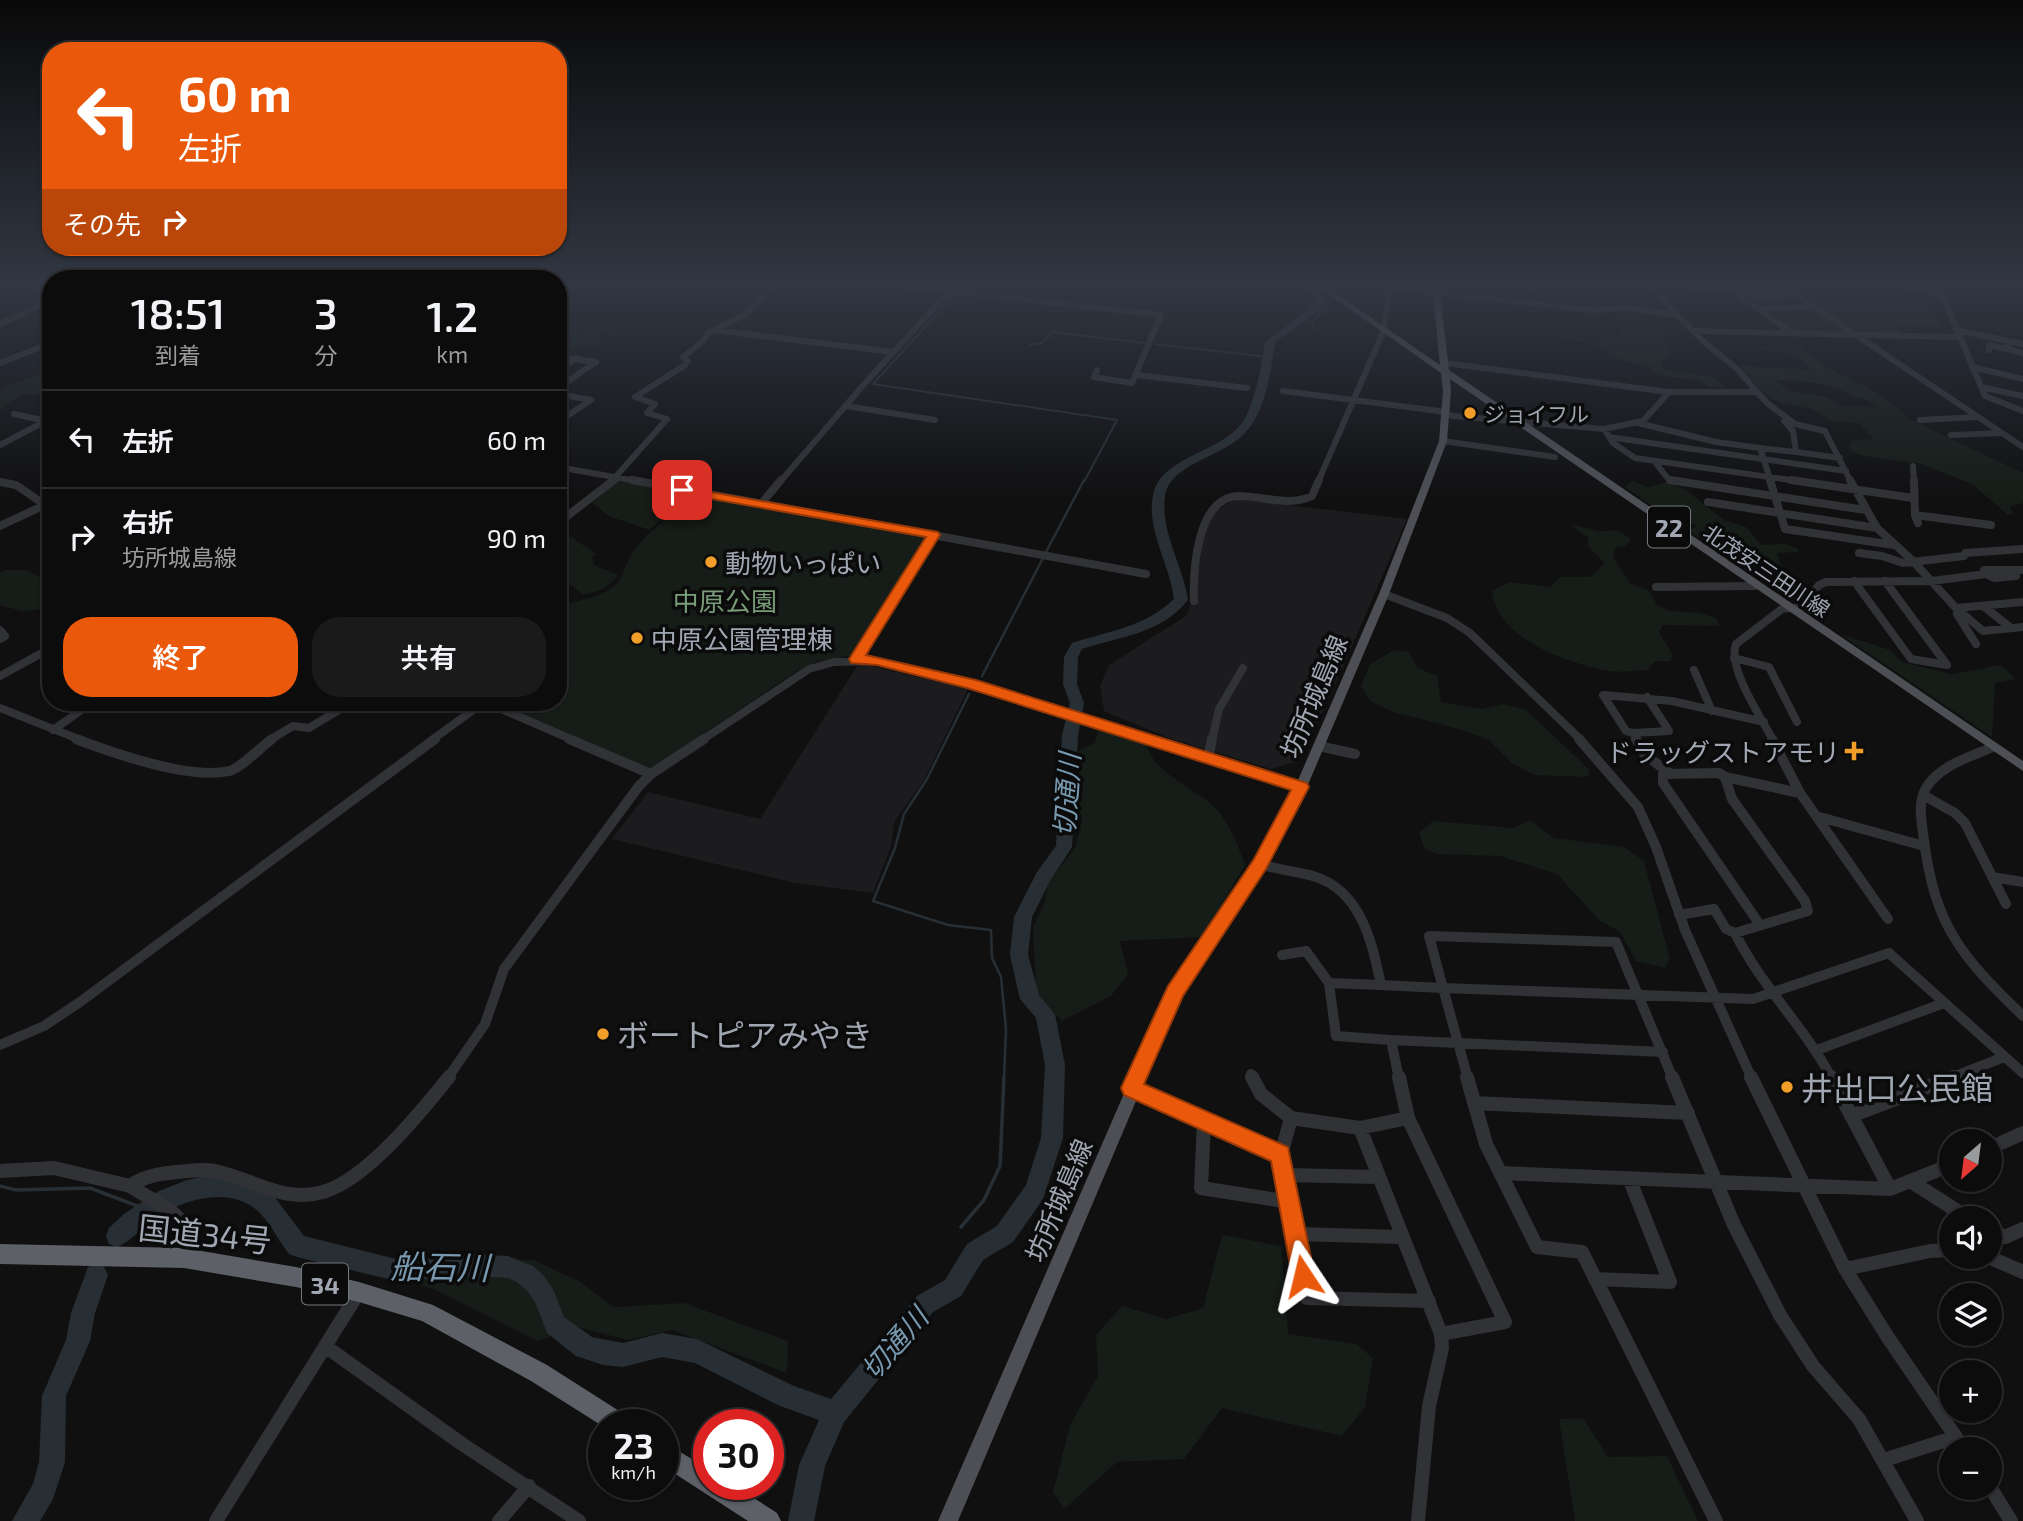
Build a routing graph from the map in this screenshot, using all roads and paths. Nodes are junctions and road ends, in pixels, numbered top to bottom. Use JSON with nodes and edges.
{"nodes":[{"id":1,"x":19,"y":355,"type":"edge"},
{"id":2,"x":685,"y":355,"type":"edge"},
{"id":3,"x":891,"y":355,"type":"edge"},
{"id":4,"x":1145,"y":355,"type":"edge"},
{"id":5,"x":1373,"y":355,"type":"edge"},
{"id":6,"x":1422,"y":355,"type":"edge"},
{"id":7,"x":1443,"y":355,"type":"edge"},
{"id":8,"x":1719,"y":355,"type":"edge"},
{"id":9,"x":1885,"y":355,"type":"edge"},
{"id":10,"x":1966,"y":355,"type":"edge"},
{"id":11,"x":567,"y":357,"type":"edge"},
{"id":12,"x":577,"y":358,"type":"junction"},
{"id":13,"x":0,"y":363,"type":"edge"},
{"id":14,"x":567,"y":364,"type":"edge"},
{"id":15,"x":1993,"y":364,"type":"dead end"},
{"id":16,"x":1972,"y":368,"type":"junction"},
{"id":17,"x":1445,"y":369,"type":"junction"},
{"id":18,"x":1097,"y":370,"type":"dead end"},
{"id":19,"x":1993,"y":372,"type":"junction"},
{"id":20,"x":1137,"y":375,"type":"junction"},
{"id":21,"x":2023,"y":379,"type":"edge"},
{"id":22,"x":567,"y":381,"type":"edge"},
{"id":23,"x":1247,"y":387,"type":"dead end"},
{"id":24,"x":1981,"y":387,"type":"junction"},
{"id":25,"x":1283,"y":391,"type":"dead end"},
{"id":26,"x":1669,"y":392,"type":"junction"},
{"id":27,"x":1757,"y":392,"type":"junction"},
{"id":28,"x":567,"y":395,"type":"edge"},
{"id":29,"x":571,"y":396,"type":"junction"},
{"id":30,"x":2022,"y":396,"type":"edge"},
{"id":31,"x":567,"y":399,"type":"edge"},
{"id":32,"x":1354,"y":400,"type":"junction"},
{"id":33,"x":1767,"y":403,"type":"junction"},
{"id":34,"x":846,"y":406,"type":"junction"},
{"id":35,"x":2023,"y":411,"type":"edge"},
{"id":36,"x":14,"y":414,"type":"dead end"},
{"id":37,"x":1446,"y":414,"type":"junction"},
{"id":38,"x":567,"y":416,"type":"edge"},
{"id":39,"x":1978,"y":417,"type":"junction"},
{"id":40,"x":42,"y":420,"type":"edge"},
{"id":41,"x":935,"y":420,"type":"dead end"},
{"id":42,"x":1920,"y":420,"type":"dead end"},
{"id":43,"x":42,"y":423,"type":"edge"},
{"id":44,"x":1517,"y":423,"type":"junction"},
{"id":45,"x":1637,"y":424,"type":"junction"},
{"id":46,"x":1604,"y":429,"type":"junction"},
{"id":47,"x":2002,"y":432,"type":"junction"},
{"id":48,"x":1951,"y":435,"type":"dead end"},
{"id":49,"x":1609,"y":437,"type":"junction"},
{"id":50,"x":1443,"y":441,"type":"junction"},
{"id":51,"x":0,"y":445,"type":"edge"},
{"id":52,"x":2023,"y":447,"type":"edge"},
{"id":53,"x":1760,"y":448,"type":"junction"},
{"id":54,"x":1796,"y":452,"type":"junction"},
{"id":55,"x":1555,"y":457,"type":"dead end"},
{"id":56,"x":1840,"y":458,"type":"junction"},
{"id":57,"x":1764,"y":459,"type":"junction"},
{"id":58,"x":1654,"y":461,"type":"junction"},
{"id":59,"x":1913,"y":466,"type":"dead end"},
{"id":60,"x":567,"y":469,"type":"edge"},
{"id":61,"x":1846,"y":471,"type":"junction"},
{"id":62,"x":1769,"y":477,"type":"junction"},
{"id":63,"x":617,"y":478,"type":"junction"},
{"id":64,"x":0,"y":482,"type":"edge"},
{"id":65,"x":1855,"y":490,"type":"junction"},
{"id":66,"x":1775,"y":497,"type":"junction"},
{"id":67,"x":1913,"y":498,"type":"junction"},
{"id":68,"x":42,"y":501,"type":"edge"},
{"id":69,"x":1708,"y":502,"type":"dead end"},
{"id":70,"x":761,"y":504,"type":"junction"},
{"id":71,"x":42,"y":508,"type":"edge"},
{"id":72,"x":1865,"y":510,"type":"junction"},
{"id":73,"x":1780,"y":513,"type":"junction"},
{"id":74,"x":567,"y":516,"type":"edge"},
{"id":75,"x":1991,"y":525,"type":"dead end"},
{"id":76,"x":0,"y":526,"type":"edge"},
{"id":77,"x":1877,"y":528,"type":"junction"},
{"id":78,"x":934,"y":535,"type":"junction"},
{"id":79,"x":1894,"y":545,"type":"junction"},
{"id":80,"x":2023,"y":549,"type":"edge"},
{"id":81,"x":1859,"y":554,"type":"dead end"},
{"id":82,"x":1913,"y":561,"type":"junction"},
{"id":83,"x":2023,"y":570,"type":"edge"},
{"id":84,"x":1146,"y":574,"type":"dead end"},
{"id":85,"x":1854,"y":581,"type":"junction"},
{"id":86,"x":1885,"y":581,"type":"junction"},
{"id":87,"x":1932,"y":581,"type":"junction"},
{"id":88,"x":1755,"y":586,"type":"junction"},
{"id":89,"x":1656,"y":587,"type":"dead end"},
{"id":90,"x":1384,"y":594,"type":"junction"},
{"id":91,"x":1194,"y":601,"type":"dead end"},
{"id":92,"x":2023,"y":602,"type":"edge"},
{"id":93,"x":2010,"y":603,"type":"junction"},
{"id":94,"x":1983,"y":606,"type":"junction"},
{"id":95,"x":1955,"y":607,"type":"junction"},
{"id":96,"x":1789,"y":609,"type":"junction"},
{"id":97,"x":2023,"y":613,"type":"edge"},
{"id":98,"x":2023,"y":627,"type":"edge"},
{"id":99,"x":2011,"y":628,"type":"junction"},
{"id":100,"x":0,"y":630,"type":"edge"},
{"id":101,"x":0,"y":639,"type":"edge"},
{"id":102,"x":1976,"y":644,"type":"dead end"},
{"id":103,"x":42,"y":653,"type":"edge"},
{"id":104,"x":1734,"y":658,"type":"junction"},
{"id":105,"x":856,"y":659,"type":"junction"},
{"id":106,"x":1243,"y":668,"type":"dead end"},
{"id":107,"x":1694,"y":670,"type":"dead end"},
{"id":108,"x":0,"y":676,"type":"edge"},
{"id":109,"x":1647,"y":698,"type":"junction"},
{"id":110,"x":0,"y":708,"type":"edge"},
{"id":111,"x":80,"y":711,"type":"edge"},
{"id":112,"x":337,"y":711,"type":"edge"},
{"id":113,"x":473,"y":711,"type":"edge"},
{"id":114,"x":506,"y":711,"type":"edge"},
{"id":115,"x":1712,"y":711,"type":"junction"},
{"id":116,"x":1764,"y":722,"type":"junction"},
{"id":117,"x":1797,"y":722,"type":"dead end"},
{"id":118,"x":53,"y":730,"type":"junction"},
{"id":119,"x":1633,"y":733,"type":"junction"},
{"id":120,"x":1319,"y":746,"type":"junction"},
{"id":121,"x":1993,"y":747,"type":"junction"},
{"id":122,"x":1355,"y":754,"type":"dead end"},
{"id":123,"x":1208,"y":758,"type":"junction"},
{"id":124,"x":2023,"y":767,"type":"edge"},
{"id":125,"x":1668,"y":772,"type":"junction"},
{"id":126,"x":652,"y":774,"type":"junction"},
{"id":127,"x":1725,"y":777,"type":"junction"},
{"id":128,"x":1301,"y":787,"type":"junction"},
{"id":129,"x":1800,"y":793,"type":"junction"},
{"id":130,"x":1923,"y":795,"type":"junction"},
{"id":131,"x":1816,"y":817,"type":"junction"},
{"id":132,"x":1924,"y":846,"type":"junction"},
{"id":133,"x":1260,"y":864,"type":"junction"},
{"id":134,"x":1992,"y":877,"type":"junction"},
{"id":135,"x":2023,"y":882,"type":"edge"},
{"id":136,"x":2006,"y":904,"type":"dead end"},
{"id":137,"x":1679,"y":915,"type":"junction"},
{"id":138,"x":1888,"y":919,"type":"dead end"},
{"id":139,"x":1760,"y":925,"type":"junction"},
{"id":140,"x":1735,"y":933,"type":"junction"},
{"id":141,"x":1282,"y":955,"type":"dead end"},
{"id":142,"x":1329,"y":982,"type":"junction"},
{"id":143,"x":1381,"y":985,"type":"junction"},
{"id":144,"x":1444,"y":988,"type":"junction"},
{"id":145,"x":1775,"y":994,"type":"junction"},
{"id":146,"x":1639,"y":995,"type":"junction"},
{"id":147,"x":1716,"y":999,"type":"junction"},
{"id":148,"x":1944,"y":1003,"type":"junction"},
{"id":149,"x":2023,"y":1016,"type":"edge"},
{"id":150,"x":1391,"y":1040,"type":"junction"},
{"id":151,"x":1458,"y":1043,"type":"junction"},
{"id":152,"x":0,"y":1045,"type":"edge"},
{"id":153,"x":1817,"y":1050,"type":"junction"},
{"id":154,"x":1663,"y":1052,"type":"junction"},
{"id":155,"x":2004,"y":1056,"type":"junction"},
{"id":156,"x":2023,"y":1073,"type":"edge"},
{"id":157,"x":1251,"y":1074,"type":"dead end"},
{"id":158,"x":1132,"y":1088,"type":"junction"},
{"id":159,"x":1474,"y":1103,"type":"junction"},
{"id":160,"x":1688,"y":1113,"type":"junction"},
{"id":161,"x":1852,"y":1116,"type":"junction"},
{"id":162,"x":1291,"y":1118,"type":"junction"},
{"id":163,"x":1408,"y":1118,"type":"junction"},
{"id":164,"x":1204,"y":1121,"type":"junction"},
{"id":165,"x":1360,"y":1128,"type":"junction"},
{"id":166,"x":2023,"y":1133,"type":"edge"},
{"id":167,"x":2002,"y":1143,"type":"edge"},
{"id":168,"x":1281,"y":1155,"type":"junction"},
{"id":169,"x":1939,"y":1170,"type":"edge"},
{"id":170,"x":0,"y":1171,"type":"edge"},
{"id":171,"x":1500,"y":1173,"type":"junction"},
{"id":172,"x":1285,"y":1175,"type":"junction"},
{"id":173,"x":1378,"y":1177,"type":"junction"},
{"id":174,"x":1629,"y":1178,"type":"junction"},
{"id":175,"x":1716,"y":1182,"type":"junction"},
{"id":176,"x":1912,"y":1182,"type":"junction"},
{"id":177,"x":1802,"y":1185,"type":"junction"},
{"id":178,"x":130,"y":1186,"type":"junction"},
{"id":179,"x":1889,"y":1189,"type":"junction"},
{"id":180,"x":1290,"y":1202,"type":"junction"},
{"id":181,"x":1949,"y":1206,"type":"edge"},
{"id":182,"x":2023,"y":1229,"type":"edge"},
{"id":183,"x":1296,"y":1234,"type":"junction"},
{"id":184,"x":2002,"y":1235,"type":"edge"},
{"id":185,"x":1401,"y":1237,"type":"junction"},
{"id":186,"x":1939,"y":1251,"type":"edge"},
{"id":187,"x":0,"y":1254,"type":"edge"},
{"id":188,"x":184,"y":1258,"type":"junction"},
{"id":189,"x":2002,"y":1263,"type":"edge"},
{"id":190,"x":1846,"y":1269,"type":"junction"},
{"id":191,"x":2023,"y":1272,"type":"edge"},
{"id":192,"x":1595,"y":1279,"type":"junction"},
{"id":193,"x":359,"y":1292,"type":"junction"},
{"id":194,"x":1429,"y":1301,"type":"junction"},
{"id":195,"x":1441,"y":1334,"type":"junction"},
{"id":196,"x":326,"y":1346,"type":"junction"},
{"id":197,"x":595,"y":1409,"type":"edge"},
{"id":198,"x":1956,"y":1437,"type":"edge"},
{"id":199,"x":1939,"y":1448,"type":"edge"},
{"id":200,"x":1884,"y":1461,"type":"junction"},
{"id":201,"x":529,"y":1486,"type":"junction"},
{"id":202,"x":736,"y":1500,"type":"edge"},
{"id":203,"x":1998,"y":1500,"type":"edge"},
{"id":204,"x":216,"y":1521,"type":"edge"},
{"id":205,"x":499,"y":1521,"type":"edge"},
{"id":206,"x":579,"y":1521,"type":"edge"},
{"id":207,"x":769,"y":1521,"type":"edge"},
{"id":208,"x":948,"y":1521,"type":"edge"},
{"id":209,"x":1418,"y":1521,"type":"edge"},
{"id":210,"x":1716,"y":1521,"type":"edge"},
{"id":211,"x":1917,"y":1521,"type":"edge"},
{"id":212,"x":2011,"y":1521,"type":"edge"}],
"edges":[{"from":1,"to":13,"type":"street"},
{"from":2,"to":63,"type":"street"},
{"from":3,"to":34,"type":"street"},
{"from":4,"to":20,"type":"street"},
{"from":5,"to":32,"type":"street"},
{"from":6,"to":17,"type":"main road","name":"北茂安三田川線","number":"22"},
{"from":7,"to":17,"type":"main road","name":"坊所城島線"},
{"from":8,"to":27,"type":"street"},
{"from":9,"to":39,"type":"street"},
{"from":10,"to":16,"type":"street"},
{"from":11,"to":12,"type":"street"},
{"from":12,"to":14,"type":"street"},
{"from":12,"to":22,"type":"street"},
{"from":15,"to":19,"type":"street"},
{"from":16,"to":19,"type":"street"},
{"from":16,"to":24,"type":"street"},
{"from":17,"to":26,"type":"street"},
{"from":17,"to":37,"type":"main road","name":"坊所城島線"},
{"from":17,"to":44,"type":"main road","name":"北茂安三田川線","number":"22"},
{"from":18,"to":20,"type":"street"},
{"from":19,"to":21,"type":"street"},
{"from":20,"to":23,"type":"street"},
{"from":21,"to":30,"type":"street"},
{"from":24,"to":30,"type":"street"},
{"from":24,"to":35,"type":"street"},
{"from":25,"to":32,"type":"street"},
{"from":26,"to":27,"type":"street"},
{"from":26,"to":45,"type":"street"},
{"from":27,"to":33,"type":"street"},
{"from":28,"to":29,"type":"street"},
{"from":29,"to":31,"type":"street"},
{"from":29,"to":38,"type":"street"},
{"from":32,"to":37,"type":"street"},
{"from":32,"to":91,"type":"street"},
{"from":33,"to":54,"type":"street"},
{"from":33,"to":56,"type":"street"},
{"from":34,"to":41,"type":"street"},
{"from":34,"to":70,"type":"street"},
{"from":36,"to":40,"type":"street"},
{"from":37,"to":44,"type":"street"},
{"from":37,"to":50,"type":"main road","name":"坊所城島線"},
{"from":39,"to":42,"type":"street"},
{"from":39,"to":47,"type":"street"},
{"from":43,"to":51,"type":"street"},
{"from":44,"to":46,"type":"street"},
{"from":44,"to":88,"type":"main road","name":"北茂安三田川線","number":"22"},
{"from":45,"to":46,"type":"street"},
{"from":45,"to":53,"type":"street"},
{"from":46,"to":49,"type":"street"},
{"from":47,"to":48,"type":"street"},
{"from":47,"to":52,"type":"street"},
{"from":49,"to":57,"type":"street"},
{"from":49,"to":58,"type":"street"},
{"from":50,"to":55,"type":"street"},
{"from":50,"to":90,"type":"main road","name":"坊所城島線"},
{"from":53,"to":54,"type":"street"},
{"from":53,"to":57,"type":"street"},
{"from":54,"to":56,"type":"street"},
{"from":56,"to":61,"type":"street"},
{"from":57,"to":61,"type":"street"},
{"from":57,"to":62,"type":"street"},
{"from":58,"to":62,"type":"street"},
{"from":58,"to":66,"type":"street"},
{"from":59,"to":67,"type":"street"},
{"from":60,"to":63,"type":"street"},
{"from":61,"to":65,"type":"street"},
{"from":62,"to":65,"type":"street"},
{"from":62,"to":66,"type":"street"},
{"from":63,"to":70,"type":"street"},
{"from":63,"to":74,"type":"street"},
{"from":64,"to":68,"type":"street"},
{"from":65,"to":67,"type":"street"},
{"from":65,"to":72,"type":"street"},
{"from":66,"to":72,"type":"street"},
{"from":66,"to":73,"type":"street"},
{"from":67,"to":75,"type":"street"},
{"from":69,"to":73,"type":"street"},
{"from":70,"to":78,"type":"street"},
{"from":71,"to":76,"type":"street"},
{"from":72,"to":77,"type":"street"},
{"from":73,"to":77,"type":"street"},
{"from":73,"to":79,"type":"street"},
{"from":77,"to":79,"type":"street"},
{"from":78,"to":84,"type":"street"},
{"from":78,"to":105,"type":"street"},
{"from":79,"to":82,"type":"street"},
{"from":80,"to":82,"type":"street"},
{"from":81,"to":82,"type":"street"},
{"from":82,"to":87,"type":"street"},
{"from":83,"to":87,"type":"street"},
{"from":85,"to":86,"type":"street"},
{"from":85,"to":86,"type":"street"},
{"from":85,"to":96,"type":"street"},
{"from":86,"to":87,"type":"street"},
{"from":87,"to":95,"type":"street"},
{"from":88,"to":89,"type":"street"},
{"from":88,"to":96,"type":"main road","name":"北茂安三田川線","number":"22"},
{"from":90,"to":120,"type":"main road","name":"坊所城島線"},
{"from":90,"to":137,"type":"street"},
{"from":92,"to":93,"type":"street"},
{"from":93,"to":94,"type":"street"},
{"from":93,"to":97,"type":"street"},
{"from":94,"to":95,"type":"street"},
{"from":94,"to":99,"type":"street"},
{"from":95,"to":99,"type":"street"},
{"from":95,"to":102,"type":"street"},
{"from":96,"to":104,"type":"street"},
{"from":96,"to":121,"type":"main road","name":"北茂安三田川線","number":"22"},
{"from":98,"to":99,"type":"street"},
{"from":100,"to":101,"type":"street"},
{"from":103,"to":108,"type":"street"},
{"from":104,"to":116,"type":"street"},
{"from":104,"to":117,"type":"street"},
{"from":105,"to":123,"type":"street"},
{"from":105,"to":126,"type":"street"},
{"from":106,"to":123,"type":"street"},
{"from":107,"to":115,"type":"street"},
{"from":109,"to":115,"type":"street"},
{"from":109,"to":119,"type":"street"},
{"from":109,"to":119,"type":"street"},
{"from":110,"to":118,"type":"street"},
{"from":111,"to":118,"type":"street"},
{"from":112,"to":118,"type":"street"},
{"from":113,"to":152,"type":"street"},
{"from":114,"to":126,"type":"street"},
{"from":115,"to":116,"type":"street"},
{"from":116,"to":129,"type":"street"},
{"from":119,"to":125,"type":"street"},
{"from":120,"to":122,"type":"street"},
{"from":120,"to":128,"type":"main road","name":"坊所城島線"},
{"from":121,"to":124,"type":"main road","name":"北茂安三田川線","number":"22"},
{"from":121,"to":130,"type":"street"},
{"from":123,"to":128,"type":"street"},
{"from":125,"to":127,"type":"street"},
{"from":125,"to":139,"type":"street"},
{"from":126,"to":178,"type":"street"},
{"from":127,"to":129,"type":"street"},
{"from":127,"to":139,"type":"street"},
{"from":128,"to":133,"type":"main road","name":"坊所城島線"},
{"from":129,"to":131,"type":"street"},
{"from":130,"to":132,"type":"street"},
{"from":130,"to":134,"type":"street"},
{"from":131,"to":132,"type":"street"},
{"from":131,"to":138,"type":"street"},
{"from":132,"to":149,"type":"street"},
{"from":133,"to":143,"type":"street"},
{"from":133,"to":158,"type":"main road","name":"坊所城島線"},
{"from":134,"to":135,"type":"street"},
{"from":134,"to":136,"type":"street"},
{"from":137,"to":140,"type":"street"},
{"from":137,"to":147,"type":"street"},
{"from":139,"to":140,"type":"street"},
{"from":140,"to":145,"type":"street"},
{"from":141,"to":142,"type":"street"},
{"from":142,"to":143,"type":"street"},
{"from":142,"to":150,"type":"street"},
{"from":143,"to":144,"type":"street"},
{"from":144,"to":146,"type":"street"},
{"from":144,"to":146,"type":"street"},
{"from":144,"to":151,"type":"street"},
{"from":145,"to":147,"type":"street"},
{"from":145,"to":148,"type":"street"},
{"from":145,"to":153,"type":"street"},
{"from":146,"to":147,"type":"street"},
{"from":146,"to":154,"type":"street"},
{"from":147,"to":177,"type":"street"},
{"from":148,"to":153,"type":"street"},
{"from":148,"to":155,"type":"street"},
{"from":150,"to":151,"type":"street"},
{"from":150,"to":163,"type":"street"},
{"from":151,"to":154,"type":"street"},
{"from":151,"to":159,"type":"street"},
{"from":153,"to":161,"type":"street"},
{"from":154,"to":160,"type":"street"},
{"from":155,"to":156,"type":"street"},
{"from":155,"to":161,"type":"street"},
{"from":157,"to":162,"type":"street"},
{"from":158,"to":164,"type":"street"},
{"from":158,"to":208,"type":"main road","name":"坊所城島線"},
{"from":159,"to":160,"type":"street"},
{"from":159,"to":171,"type":"street"},
{"from":160,"to":175,"type":"street"},
{"from":161,"to":179,"type":"street"},
{"from":162,"to":165,"type":"street"},
{"from":162,"to":168,"type":"street"},
{"from":163,"to":165,"type":"street"},
{"from":163,"to":195,"type":"street"},
{"from":164,"to":168,"type":"street"},
{"from":164,"to":180,"type":"street"},
{"from":165,"to":173,"type":"street"},
{"from":166,"to":167,"type":"street"},
{"from":168,"to":172,"type":"street"},
{"from":169,"to":176,"type":"street"},
{"from":170,"to":178,"type":"street"},
{"from":171,"to":174,"type":"street"},
{"from":171,"to":192,"type":"street"},
{"from":172,"to":173,"type":"street"},
{"from":172,"to":180,"type":"street"},
{"from":173,"to":185,"type":"street"},
{"from":174,"to":175,"type":"street"},
{"from":174,"to":192,"type":"street"},
{"from":175,"to":177,"type":"street"},
{"from":175,"to":200,"type":"street"},
{"from":176,"to":179,"type":"street"},
{"from":176,"to":181,"type":"street"},
{"from":177,"to":179,"type":"street"},
{"from":177,"to":190,"type":"street"},
{"from":178,"to":188,"type":"street"},
{"from":180,"to":183,"type":"street"},
{"from":182,"to":184,"type":"street"},
{"from":183,"to":185,"type":"street"},
{"from":183,"to":194,"type":"street"},
{"from":185,"to":194,"type":"street"},
{"from":186,"to":190,"type":"street"},
{"from":187,"to":188,"type":"highway","name":"国道34号","number":"34"},
{"from":188,"to":193,"type":"highway","name":"国道34号","number":"34"},
{"from":189,"to":191,"type":"street"},
{"from":190,"to":198,"type":"street"},
{"from":192,"to":210,"type":"street"},
{"from":193,"to":196,"type":"street"},
{"from":193,"to":197,"type":"highway","name":"国道34号","number":"34"},
{"from":194,"to":195,"type":"street"},
{"from":195,"to":209,"type":"street"},
{"from":196,"to":201,"type":"street"},
{"from":196,"to":204,"type":"street"},
{"from":199,"to":200,"type":"street"},
{"from":200,"to":211,"type":"street"},
{"from":201,"to":205,"type":"street"},
{"from":201,"to":206,"type":"street"},
{"from":202,"to":207,"type":"highway"},
{"from":203,"to":212,"type":"street"}]}
